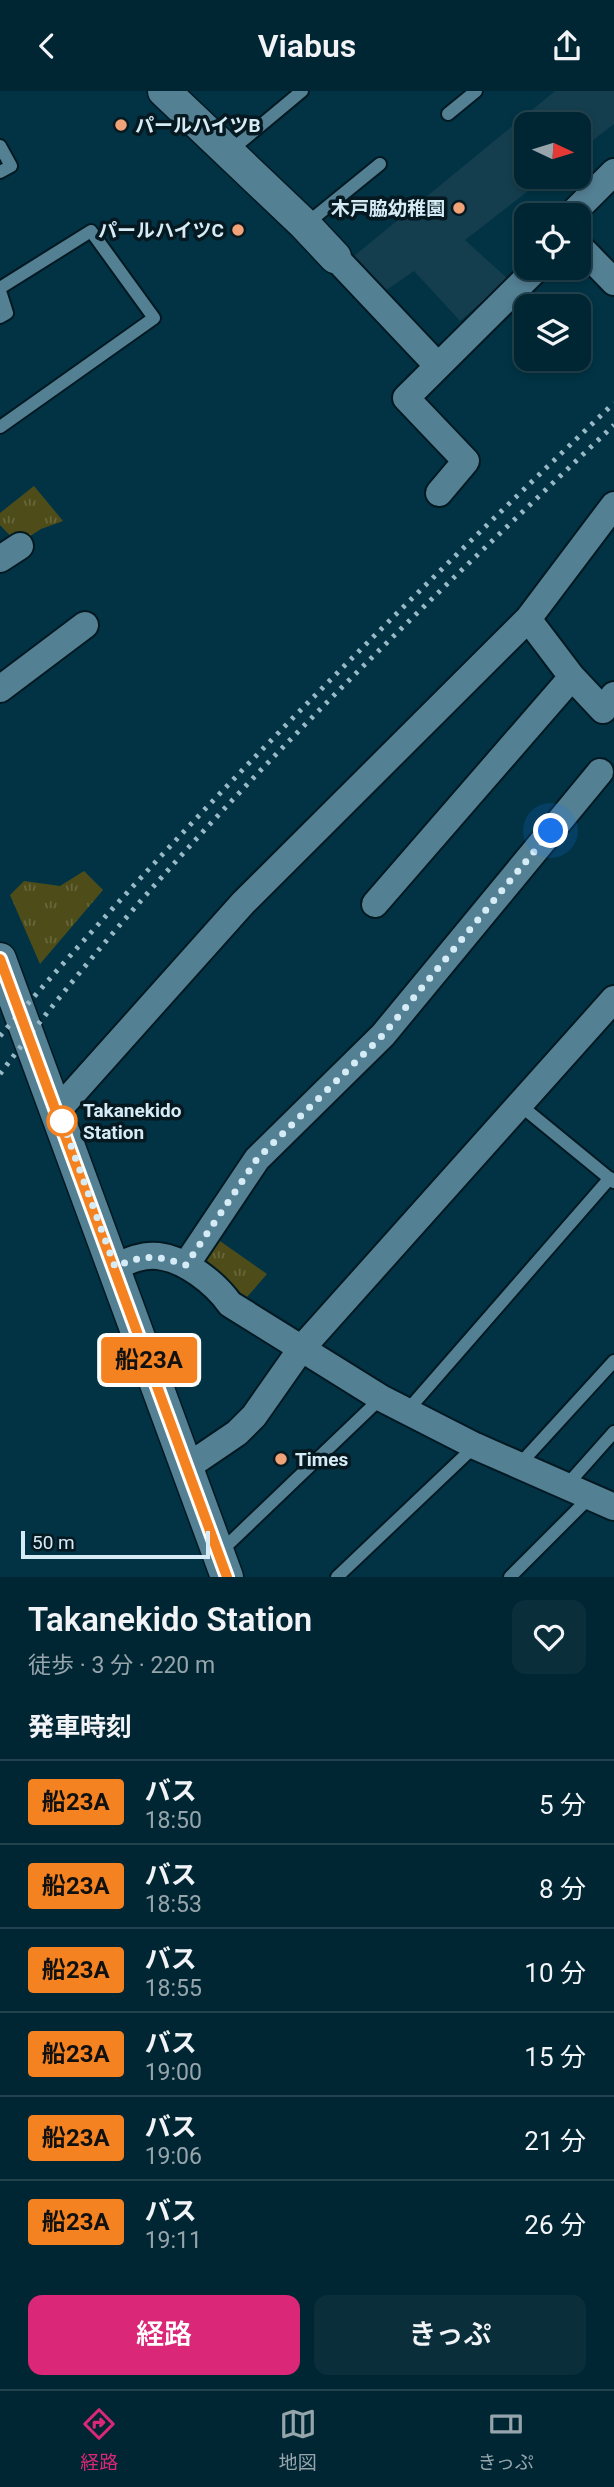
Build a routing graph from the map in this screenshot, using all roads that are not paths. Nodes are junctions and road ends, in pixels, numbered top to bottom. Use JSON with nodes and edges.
{"nodes":[{"id":1,"x":164,"y":91,"type":"edge"},
{"id":2,"x":302,"y":91,"type":"edge"},
{"id":3,"x":476,"y":91,"type":"edge"},
{"id":4,"x":448,"y":114,"type":"dead end"},
{"id":5,"x":0,"y":146,"type":"edge"},
{"id":6,"x":228,"y":153,"type":"junction"},
{"id":7,"x":380,"y":163,"type":"dead end"},
{"id":8,"x":0,"y":172,"type":"edge"},
{"id":9,"x":614,"y":172,"type":"edge"},
{"id":10,"x":583,"y":203,"type":"edge"},
{"id":11,"x":305,"y":225,"type":"junction"},
{"id":12,"x":335,"y":257,"type":"joint"},
{"id":13,"x":591,"y":258,"type":"edge"},
{"id":14,"x":525,"y":280,"type":"edge"},
{"id":15,"x":614,"y":282,"type":"edge"},
{"id":16,"x":0,"y":290,"type":"edge"},
{"id":17,"x":0,"y":317,"type":"edge"},
{"id":18,"x":437,"y":365,"type":"junction"},
{"id":19,"x":0,"y":427,"type":"edge"},
{"id":20,"x":439,"y":493,"type":"dead end"},
{"id":21,"x":614,"y":505,"type":"edge"},
{"id":22,"x":528,"y":619,"type":"junction"},
{"id":23,"x":85,"y":625,"type":"dead end"},
{"id":24,"x":572,"y":677,"type":"junction"},
{"id":25,"x":0,"y":689,"type":"edge"},
{"id":26,"x":614,"y":695,"type":"edge"},
{"id":27,"x":600,"y":772,"type":"dead end"},
{"id":28,"x":375,"y":904,"type":"dead end"},
{"id":29,"x":3,"y":977,"type":"edge"},
{"id":30,"x":614,"y":999,"type":"edge"},
{"id":31,"x":520,"y":1105,"type":"junction"},
{"id":32,"x":58,"y":1110,"type":"junction"},
{"id":33,"x":612,"y":1180,"type":"edge"},
{"id":34,"x":186,"y":1265,"type":"junction"},
{"id":35,"x":115,"y":1267,"type":"junction"},
{"id":36,"x":302,"y":1349,"type":"junction"},
{"id":37,"x":614,"y":1361,"type":"edge"},
{"id":38,"x":381,"y":1398,"type":"junction"},
{"id":39,"x":407,"y":1411,"type":"junction"},
{"id":40,"x":614,"y":1432,"type":"edge"},
{"id":41,"x":475,"y":1446,"type":"junction"},
{"id":42,"x":519,"y":1465,"type":"junction"},
{"id":43,"x":187,"y":1467,"type":"junction"},
{"id":44,"x":578,"y":1491,"type":"junction"},
{"id":45,"x":614,"y":1507,"type":"edge"},
{"id":46,"x":223,"y":1565,"type":"edge"},
{"id":47,"x":337,"y":1577,"type":"edge"},
{"id":48,"x":510,"y":1577,"type":"edge"}],
"edges":[{"from":1,"to":6,"type":"street"},
{"from":2,"to":6,"type":"lane"},
{"from":3,"to":4,"type":"lane"},
{"from":5,"to":8,"type":"lane"},
{"from":6,"to":11,"type":"street"},
{"from":7,"to":11,"type":"lane"},
{"from":9,"to":10,"type":"street"},
{"from":11,"to":12,"type":"street"},
{"from":12,"to":18,"type":"street"},
{"from":13,"to":15,"type":"street"},
{"from":14,"to":18,"type":"street"},
{"from":16,"to":17,"type":"lane"},
{"from":16,"to":19,"type":"lane"},
{"from":18,"to":20,"type":"street"},
{"from":21,"to":22,"type":"street"},
{"from":22,"to":24,"type":"street"},
{"from":22,"to":32,"type":"street"},
{"from":23,"to":25,"type":"street"},
{"from":24,"to":26,"type":"street"},
{"from":24,"to":28,"type":"street"},
{"from":27,"to":34,"type":"street"},
{"from":29,"to":32,"type":"street"},
{"from":30,"to":31,"type":"street"},
{"from":31,"to":33,"type":"lane"},
{"from":31,"to":36,"type":"street"},
{"from":32,"to":35,"type":"street"},
{"from":33,"to":39,"type":"lane"},
{"from":34,"to":35,"type":"street"},
{"from":34,"to":36,"type":"street"},
{"from":35,"to":43,"type":"street"},
{"from":36,"to":38,"type":"street"},
{"from":36,"to":43,"type":"street"},
{"from":37,"to":42,"type":"lane"},
{"from":38,"to":39,"type":"street"},
{"from":38,"to":46,"type":"lane"},
{"from":39,"to":41,"type":"street"},
{"from":40,"to":44,"type":"lane"},
{"from":41,"to":42,"type":"street"},
{"from":41,"to":47,"type":"lane"},
{"from":42,"to":44,"type":"street"},
{"from":43,"to":46,"type":"street"},
{"from":44,"to":45,"type":"street"},
{"from":44,"to":48,"type":"lane"}]}
